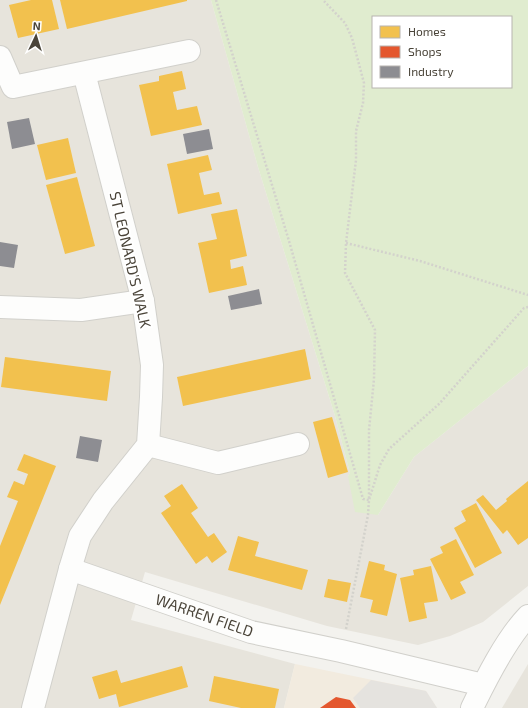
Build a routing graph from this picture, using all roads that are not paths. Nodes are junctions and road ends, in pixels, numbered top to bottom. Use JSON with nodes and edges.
{"nodes":[{"id":1,"x":189,"y":51,"type":"dead end"},
{"id":2,"x":0,"y":57,"type":"edge"},
{"id":3,"x":84,"y":73,"type":"junction"},
{"id":4,"x":142,"y":301,"type":"junction"},
{"id":5,"x":0,"y":307,"type":"edge"},
{"id":6,"x":298,"y":444,"type":"dead end"},
{"id":7,"x":148,"y":445,"type":"junction"},
{"id":8,"x":70,"y":569,"type":"junction"},
{"id":9,"x":528,"y":616,"type":"edge"},
{"id":10,"x":483,"y":685,"type":"junction"},
{"id":11,"x":33,"y":708,"type":"edge"},
{"id":12,"x":472,"y":708,"type":"edge"}],
"edges":[{"from":1,"to":3,"type":"street"},
{"from":2,"to":3,"type":"street"},
{"from":3,"to":4,"type":"street","name":"ST LEONARD'S WALK"},
{"from":4,"to":5,"type":"street"},
{"from":4,"to":7,"type":"street","name":"ST LEONARD'S WALK"},
{"from":6,"to":7,"type":"street"},
{"from":7,"to":8,"type":"street"},
{"from":8,"to":10,"type":"street","name":"WARREN FIELD"},
{"from":8,"to":11,"type":"street"},
{"from":9,"to":10,"type":"street"},
{"from":10,"to":12,"type":"street"}]}
